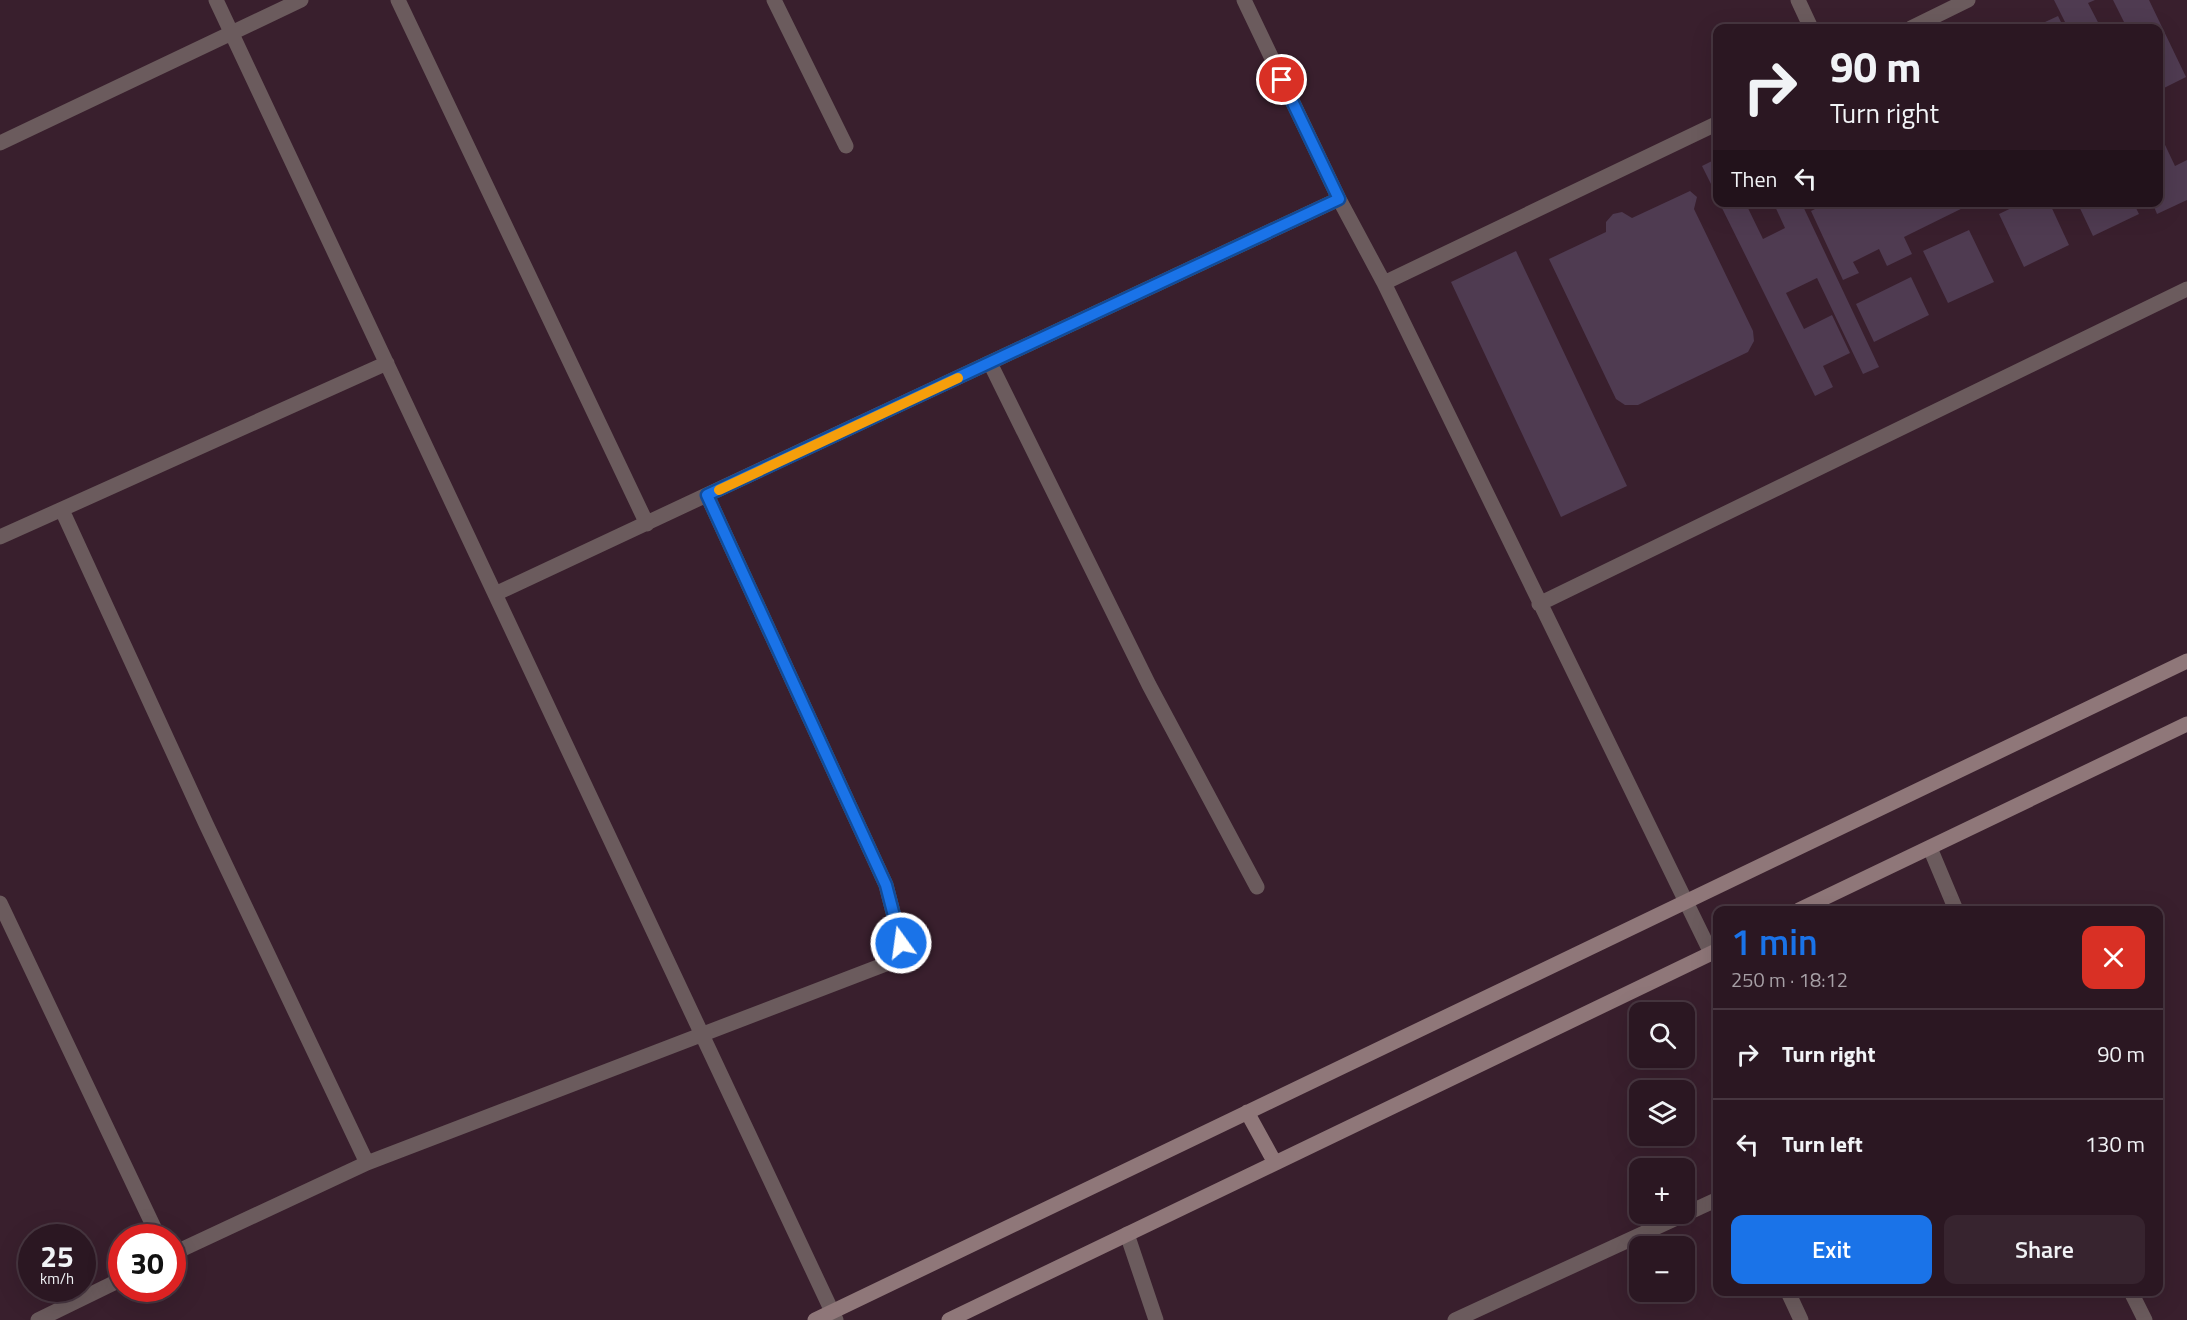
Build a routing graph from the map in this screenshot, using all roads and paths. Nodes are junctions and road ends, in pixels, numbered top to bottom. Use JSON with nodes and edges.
{"nodes":[{"id":1,"x":216,"y":0,"type":"edge"},
{"id":2,"x":301,"y":0,"type":"edge"},
{"id":3,"x":398,"y":0,"type":"edge"},
{"id":4,"x":774,"y":0,"type":"edge"},
{"id":5,"x":1244,"y":0,"type":"edge"},
{"id":6,"x":1798,"y":0,"type":"edge"},
{"id":7,"x":1968,"y":0,"type":"edge"},
{"id":8,"x":1809,"y":24,"type":"edge"},
{"id":9,"x":1919,"y":24,"type":"edge"},
{"id":10,"x":231,"y":33,"type":"junction"},
{"id":11,"x":1713,"y":125,"type":"edge"},
{"id":12,"x":0,"y":143,"type":"edge"},
{"id":13,"x":846,"y":146,"type":"dead end"},
{"id":14,"x":1339,"y":199,"type":"junction"},
{"id":15,"x":1384,"y":283,"type":"junction"},
{"id":16,"x":2187,"y":289,"type":"edge"},
{"id":17,"x":387,"y":363,"type":"junction"},
{"id":18,"x":990,"y":363,"type":"junction"},
{"id":19,"x":707,"y":495,"type":"junction"},
{"id":20,"x":62,"y":510,"type":"junction"},
{"id":21,"x":647,"y":524,"type":"junction"},
{"id":22,"x":0,"y":537,"type":"edge"},
{"id":23,"x":495,"y":594,"type":"junction"},
{"id":24,"x":1539,"y":604,"type":"junction"},
{"id":25,"x":2187,"y":661,"type":"edge"},
{"id":26,"x":2187,"y":724,"type":"edge"},
{"id":27,"x":1930,"y":848,"type":"junction"},
{"id":28,"x":1257,"y":887,"type":"dead end"},
{"id":29,"x":1684,"y":902,"type":"junction"},
{"id":30,"x":0,"y":903,"type":"edge"},
{"id":31,"x":1807,"y":906,"type":"edge"},
{"id":32,"x":1954,"y":906,"type":"edge"},
{"id":33,"x":1713,"y":950,"type":"edge"},
{"id":34,"x":1713,"y":952,"type":"edge"},
{"id":35,"x":701,"y":1033,"type":"junction"},
{"id":36,"x":1247,"y":1112,"type":"junction"},
{"id":37,"x":367,"y":1163,"type":"junction"},
{"id":38,"x":1275,"y":1163,"type":"junction"},
{"id":39,"x":1713,"y":1201,"type":"edge"},
{"id":40,"x":152,"y":1224,"type":"edge"},
{"id":41,"x":1127,"y":1234,"type":"junction"},
{"id":42,"x":186,"y":1247,"type":"edge"},
{"id":43,"x":108,"y":1286,"type":"edge"},
{"id":44,"x":1790,"y":1296,"type":"edge"},
{"id":45,"x":2133,"y":1296,"type":"edge"},
{"id":46,"x":834,"y":1316,"type":"edge"},
{"id":47,"x":39,"y":1320,"type":"edge"},
{"id":48,"x":815,"y":1320,"type":"edge"},
{"id":49,"x":949,"y":1320,"type":"edge"},
{"id":50,"x":1156,"y":1320,"type":"edge"},
{"id":51,"x":1455,"y":1320,"type":"edge"},
{"id":52,"x":1801,"y":1320,"type":"edge"},
{"id":53,"x":2145,"y":1320,"type":"edge"}],
"edges":[{"from":1,"to":10,"type":"street"},
{"from":2,"to":10,"type":"street"},
{"from":3,"to":21,"type":"street"},
{"from":4,"to":13,"type":"street"},
{"from":5,"to":14,"type":"street"},
{"from":6,"to":8,"type":"street"},
{"from":7,"to":9,"type":"street"},
{"from":10,"to":12,"type":"street"},
{"from":10,"to":17,"type":"street"},
{"from":11,"to":15,"type":"street"},
{"from":14,"to":15,"type":"street"},
{"from":14,"to":18,"type":"street"},
{"from":15,"to":24,"type":"street"},
{"from":16,"to":24,"type":"street"},
{"from":17,"to":20,"type":"street"},
{"from":17,"to":23,"type":"street"},
{"from":18,"to":19,"type":"street"},
{"from":18,"to":28,"type":"street"},
{"from":19,"to":21,"type":"street"},
{"from":19,"to":35,"type":"street"},
{"from":20,"to":22,"type":"street"},
{"from":20,"to":37,"type":"street"},
{"from":21,"to":23,"type":"street"},
{"from":23,"to":35,"type":"street"},
{"from":24,"to":29,"type":"street"},
{"from":25,"to":29,"type":"main road"},
{"from":26,"to":27,"type":"main road"},
{"from":27,"to":31,"type":"main road"},
{"from":27,"to":32,"type":"street"},
{"from":29,"to":33,"type":"street"},
{"from":29,"to":36,"type":"main road"},
{"from":30,"to":40,"type":"street"},
{"from":34,"to":38,"type":"main road"},
{"from":35,"to":37,"type":"street"},
{"from":35,"to":46,"type":"street"},
{"from":36,"to":38,"type":"main road"},
{"from":36,"to":46,"type":"main road"},
{"from":37,"to":42,"type":"street"},
{"from":38,"to":41,"type":"main road"},
{"from":39,"to":51,"type":"street"},
{"from":41,"to":49,"type":"main road"},
{"from":41,"to":50,"type":"street"},
{"from":43,"to":47,"type":"street"},
{"from":44,"to":52,"type":"street"},
{"from":45,"to":53,"type":"street"},
{"from":46,"to":48,"type":"main road"}]}
